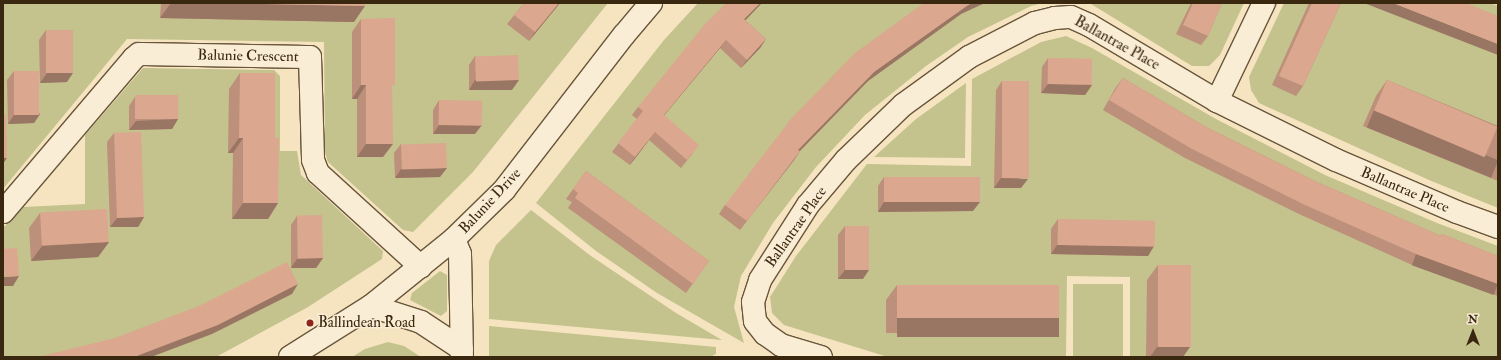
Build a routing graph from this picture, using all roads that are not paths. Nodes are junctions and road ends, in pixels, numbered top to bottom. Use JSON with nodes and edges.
{"nodes":[{"id":1,"x":651,"y":3,"type":"edge"},
{"id":2,"x":1264,"y":3,"type":"edge"},
{"id":3,"x":1217,"y":101,"type":"junction"},
{"id":4,"x":3,"y":212,"type":"edge"},
{"id":5,"x":1498,"y":227,"type":"edge"},
{"id":6,"x":454,"y":239,"type":"junction"},
{"id":7,"x":421,"y":267,"type":"junction"},
{"id":8,"x":371,"y":306,"type":"junction"},
{"id":9,"x":462,"y":353,"type":"edge"},
{"id":10,"x":290,"y":357,"type":"edge"},
{"id":11,"x":821,"y":357,"type":"edge"}],
"edges":[{"from":1,"to":6,"type":"street","name":"Balunie Drive"},
{"from":2,"to":3,"type":"street"},
{"from":3,"to":5,"type":"street","name":"Ballantrae Place"},
{"from":3,"to":11,"type":"street","name":"Ballantrae Place"},
{"from":4,"to":7,"type":"street","name":"Balunie Crescent"},
{"from":6,"to":7,"type":"street","name":"Balunie Drive"},
{"from":6,"to":9,"type":"street"},
{"from":7,"to":8,"type":"street","name":"Balunie Drive"},
{"from":8,"to":9,"type":"street"},
{"from":8,"to":10,"type":"street","name":"Balunie Drive"}]}
